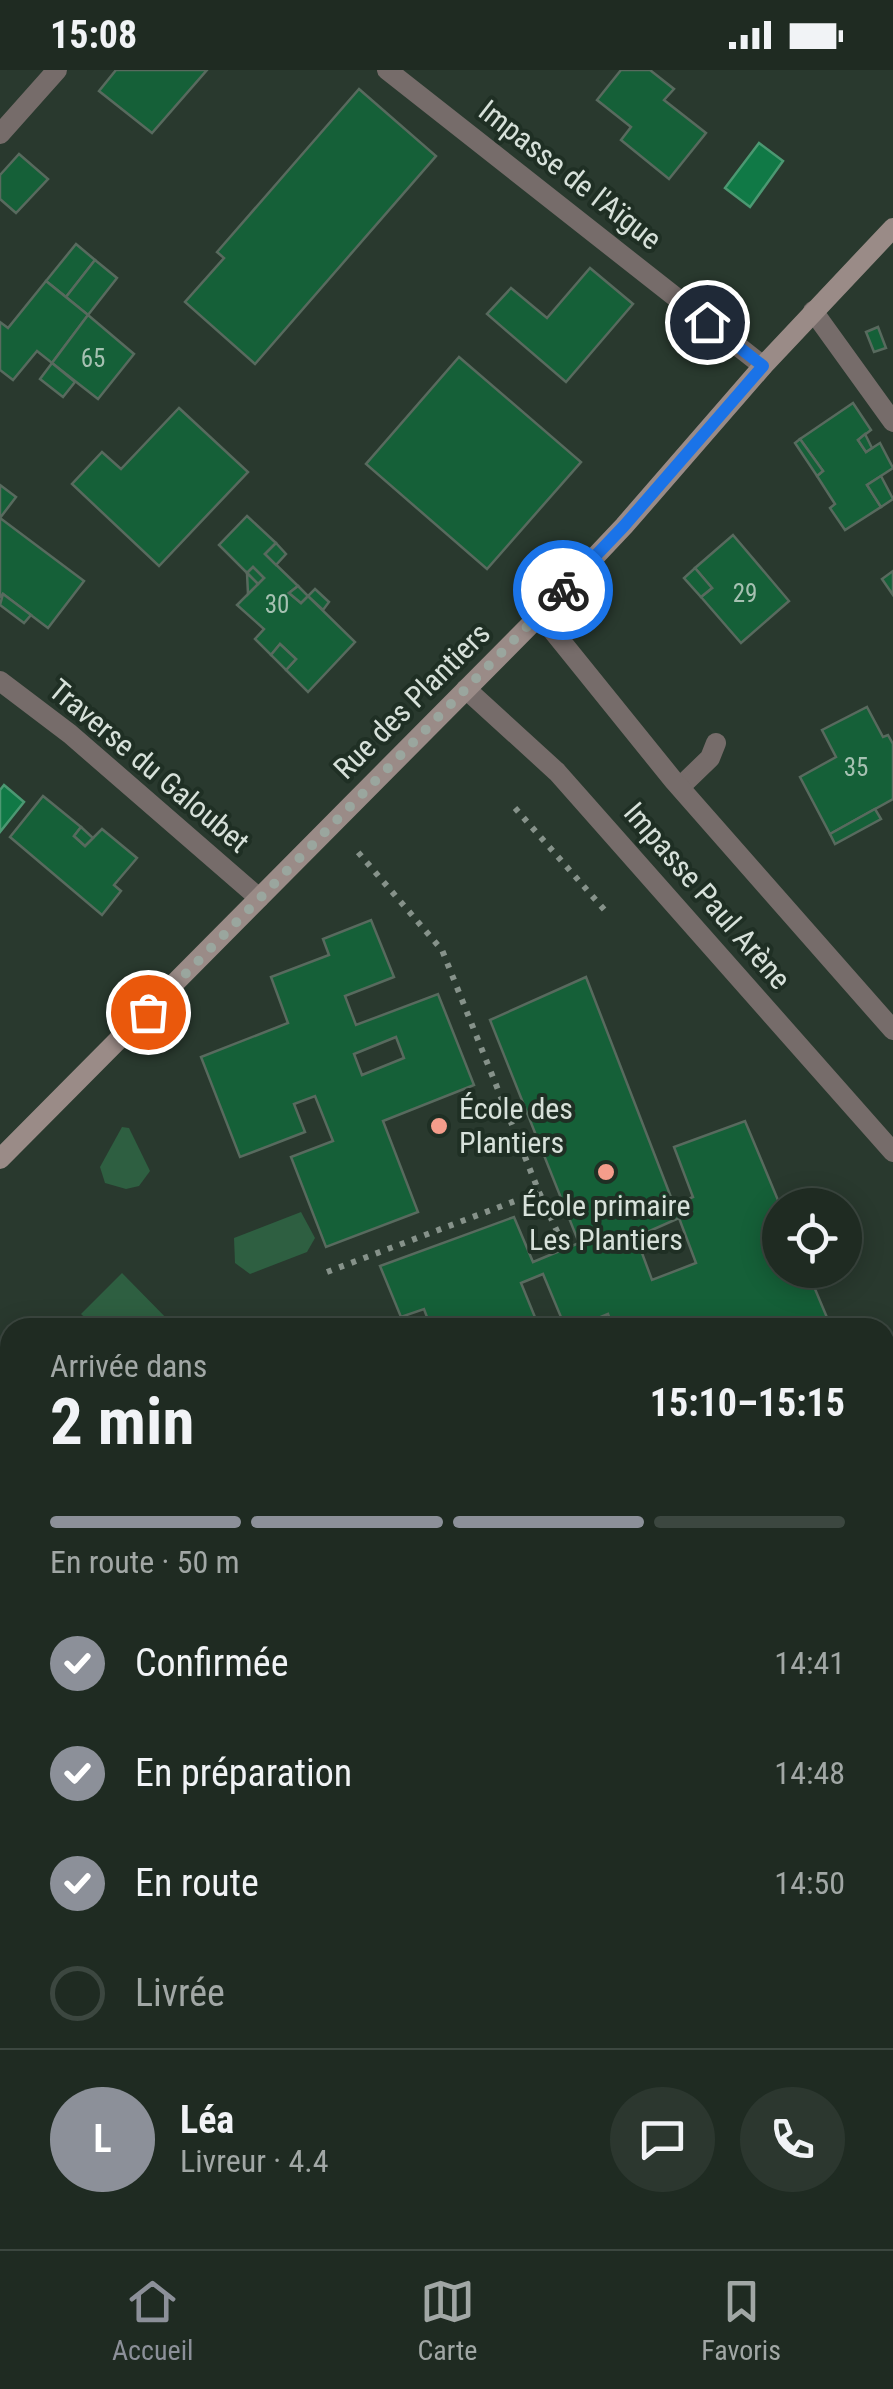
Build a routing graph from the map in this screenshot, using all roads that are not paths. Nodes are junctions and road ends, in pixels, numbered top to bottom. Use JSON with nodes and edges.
{"nodes":[{"id":1,"x":57,"y":70,"type":"edge"},
{"id":2,"x":387,"y":70,"type":"edge"},
{"id":3,"x":0,"y":134,"type":"edge"},
{"id":4,"x":893,"y":228,"type":"edge"},
{"id":5,"x":814,"y":312,"type":"junction"},
{"id":6,"x":763,"y":366,"type":"junction"},
{"id":7,"x":893,"y":422,"type":"edge"},
{"id":8,"x":540,"y":615,"type":"junction"},
{"id":9,"x":0,"y":681,"type":"edge"},
{"id":10,"x":466,"y":689,"type":"junction"},
{"id":11,"x":716,"y":743,"type":"dead end"},
{"id":12,"x":677,"y":784,"type":"junction"},
{"id":13,"x":259,"y":898,"type":"junction"},
{"id":14,"x":892,"y":1026,"type":"edge"},
{"id":15,"x":893,"y":1152,"type":"edge"},
{"id":16,"x":0,"y":1159,"type":"edge"}],
"edges":[{"from":1,"to":3,"type":"street"},
{"from":2,"to":6,"type":"street","name":"Impasse de l'Aïgue"},
{"from":4,"to":5,"type":"street","name":"Rue des Plantiers"},
{"from":5,"to":6,"type":"street","name":"Rue des Plantiers"},
{"from":5,"to":7,"type":"street"},
{"from":6,"to":8,"type":"street","name":"Rue des Plantiers"},
{"from":8,"to":10,"type":"street","name":"Rue des Plantiers"},
{"from":8,"to":12,"type":"street","name":"Impasse Paul Arène"},
{"from":9,"to":13,"type":"street","name":"Traverse du Galoubet"},
{"from":10,"to":13,"type":"street","name":"Rue des Plantiers"},
{"from":10,"to":15,"type":"street","name":"Impasse Paul Arène"},
{"from":11,"to":12,"type":"street"},
{"from":12,"to":14,"type":"street","name":"Impasse Paul Arène"},
{"from":13,"to":16,"type":"street","name":"Rue des Plantiers"}]}
